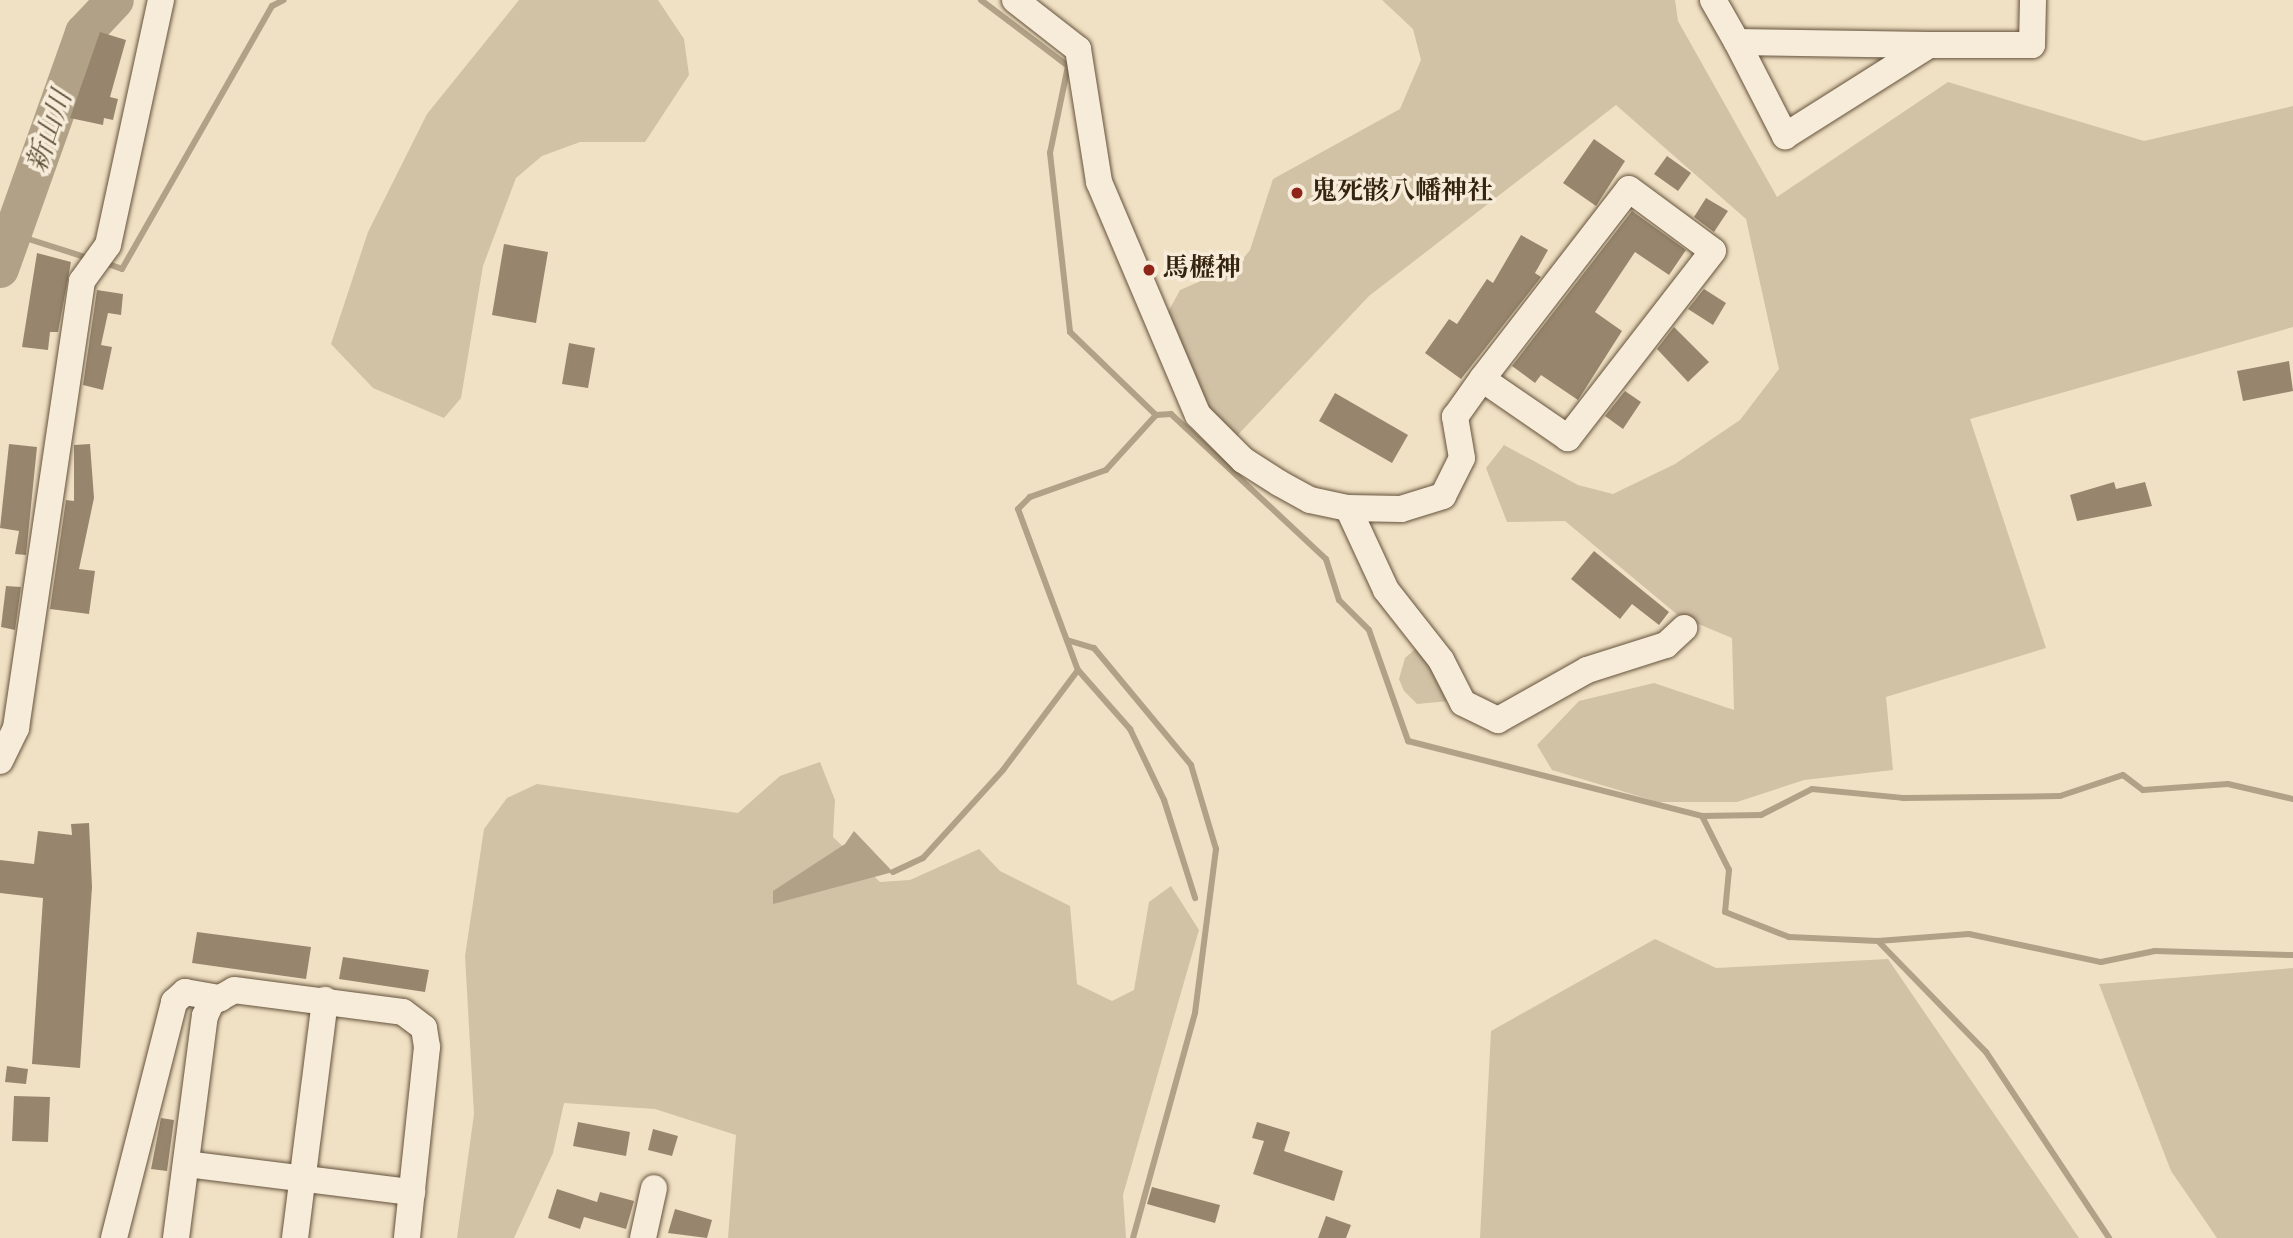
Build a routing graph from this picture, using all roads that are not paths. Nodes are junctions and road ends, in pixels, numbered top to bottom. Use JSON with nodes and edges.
{"nodes":[{"id":1,"x":161,"y":0,"type":"edge"},
{"id":2,"x":1014,"y":0,"type":"edge"},
{"id":3,"x":1713,"y":0,"type":"edge"},
{"id":4,"x":2033,"y":0,"type":"edge"},
{"id":5,"x":1737,"y":42,"type":"junction"},
{"id":6,"x":1929,"y":45,"type":"junction"},
{"id":7,"x":1482,"y":379,"type":"junction"},
{"id":8,"x":1348,"y":508,"type":"junction"},
{"id":9,"x":1684,"y":628,"type":"dead end"},
{"id":10,"x":0,"y":761,"type":"edge"},
{"id":11,"x":220,"y":998,"type":"junction"},
{"id":12,"x":325,"y":1000,"type":"junction"},
{"id":13,"x":186,"y":1164,"type":"junction"},
{"id":14,"x":302,"y":1178,"type":"junction"},
{"id":15,"x":654,"y":1188,"type":"dead end"},
{"id":16,"x":412,"y":1192,"type":"junction"},
{"id":17,"x":114,"y":1238,"type":"edge"},
{"id":18,"x":176,"y":1238,"type":"edge"},
{"id":19,"x":295,"y":1238,"type":"edge"},
{"id":20,"x":407,"y":1238,"type":"edge"},
{"id":21,"x":643,"y":1238,"type":"edge"}],
"edges":[{"from":1,"to":10,"type":"street"},
{"from":2,"to":8,"type":"street"},
{"from":3,"to":5,"type":"street"},
{"from":4,"to":6,"type":"street"},
{"from":5,"to":6,"type":"street"},
{"from":5,"to":6,"type":"street"},
{"from":7,"to":7,"type":"street"},
{"from":7,"to":8,"type":"street"},
{"from":8,"to":9,"type":"street"},
{"from":11,"to":12,"type":"street"},
{"from":11,"to":13,"type":"street"},
{"from":11,"to":17,"type":"street"},
{"from":12,"to":14,"type":"street"},
{"from":12,"to":16,"type":"street"},
{"from":13,"to":14,"type":"street"},
{"from":13,"to":18,"type":"street"},
{"from":14,"to":16,"type":"street"},
{"from":14,"to":19,"type":"street"},
{"from":15,"to":21,"type":"street"},
{"from":16,"to":20,"type":"street"}]}
